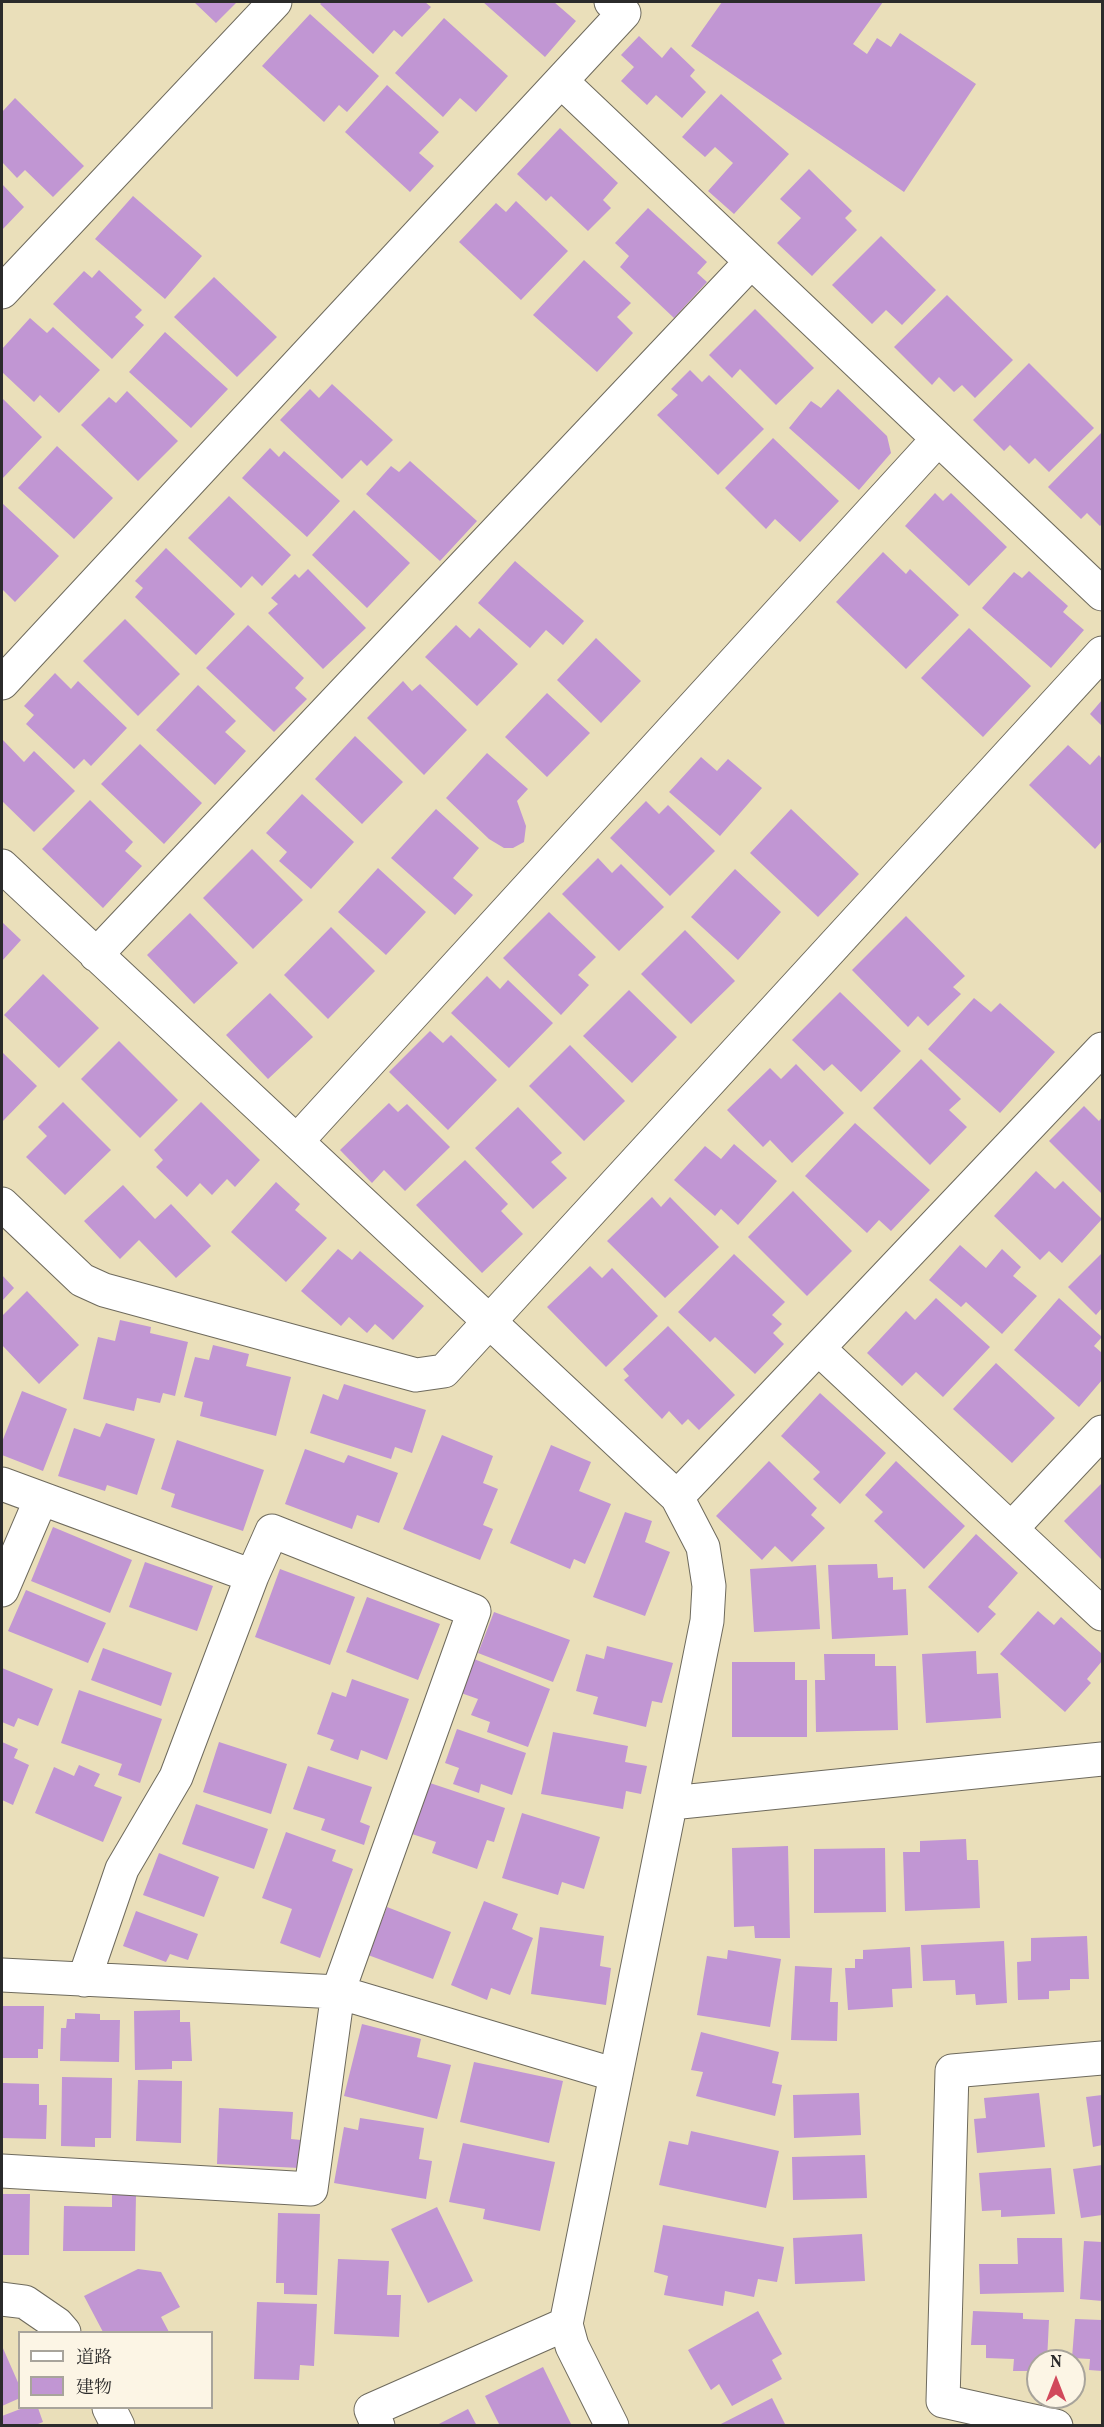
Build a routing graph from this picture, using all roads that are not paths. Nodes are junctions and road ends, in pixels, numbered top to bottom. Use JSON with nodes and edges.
{"nodes":[{"id":1,"x":274,"y":2,"type":"edge"},
{"id":2,"x":611,"y":2,"type":"edge"},
{"id":3,"x":561,"y":81,"type":"junction"},
{"id":4,"x":751,"y":262,"type":"junction"},
{"id":5,"x":2,"y":292,"type":"edge"},
{"id":6,"x":938,"y":439,"type":"junction"},
{"id":7,"x":1102,"y":594,"type":"edge"},
{"id":8,"x":1102,"y":653,"type":"edge"},
{"id":9,"x":2,"y":682,"type":"edge"},
{"id":10,"x":2,"y":866,"type":"edge"},
{"id":11,"x":96,"y":955,"type":"junction"},
{"id":12,"x":1102,"y":1049,"type":"edge"},
{"id":13,"x":297,"y":1141,"type":"junction"},
{"id":14,"x":2,"y":1204,"type":"edge"},
{"id":15,"x":489,"y":1321,"type":"junction"},
{"id":16,"x":819,"y":1349,"type":"junction"},
{"id":17,"x":1102,"y":1432,"type":"edge"},
{"id":18,"x":2,"y":1484,"type":"edge"},
{"id":19,"x":677,"y":1497,"type":"junction"},
{"id":20,"x":41,"y":1499,"type":"junction"},
{"id":21,"x":1012,"y":1528,"type":"junction"},
{"id":22,"x":252,"y":1576,"type":"junction"},
{"id":23,"x":2,"y":1590,"type":"edge"},
{"id":24,"x":1102,"y":1614,"type":"edge"},
{"id":25,"x":1102,"y":1759,"type":"edge"},
{"id":26,"x":671,"y":1803,"type":"junction"},
{"id":27,"x":2,"y":1975,"type":"edge"},
{"id":28,"x":84,"y":1980,"type":"junction"},
{"id":29,"x":338,"y":1992,"type":"junction"},
{"id":30,"x":1102,"y":2058,"type":"edge"},
{"id":31,"x":616,"y":2075,"type":"junction"},
{"id":32,"x":2,"y":2171,"type":"edge"},
{"id":33,"x":2,"y":2299,"type":"edge"},
{"id":34,"x":566,"y":2324,"type":"junction"},
{"id":35,"x":63,"y":2331,"type":"edge"},
{"id":36,"x":109,"y":2409,"type":"edge"},
{"id":37,"x":118,"y":2426,"type":"edge"},
{"id":38,"x":378,"y":2426,"type":"edge"},
{"id":39,"x":612,"y":2426,"type":"edge"},
{"id":40,"x":1056,"y":2426,"type":"edge"}],
"edges":[{"from":1,"to":5,"type":"street"},
{"from":2,"to":3,"type":"street"},
{"from":3,"to":4,"type":"street"},
{"from":3,"to":9,"type":"street"},
{"from":4,"to":6,"type":"street"},
{"from":4,"to":11,"type":"street"},
{"from":6,"to":7,"type":"street"},
{"from":6,"to":13,"type":"street"},
{"from":8,"to":15,"type":"street"},
{"from":10,"to":11,"type":"street"},
{"from":11,"to":13,"type":"street"},
{"from":12,"to":16,"type":"street"},
{"from":13,"to":15,"type":"street"},
{"from":14,"to":15,"type":"street"},
{"from":15,"to":19,"type":"street"},
{"from":16,"to":19,"type":"street"},
{"from":16,"to":21,"type":"street"},
{"from":17,"to":21,"type":"street"},
{"from":18,"to":20,"type":"street"},
{"from":19,"to":26,"type":"street"},
{"from":20,"to":22,"type":"street"},
{"from":20,"to":23,"type":"street"},
{"from":21,"to":24,"type":"street"},
{"from":22,"to":28,"type":"street"},
{"from":22,"to":29,"type":"street"},
{"from":25,"to":26,"type":"street"},
{"from":26,"to":31,"type":"street"},
{"from":27,"to":28,"type":"street"},
{"from":28,"to":29,"type":"street"},
{"from":29,"to":31,"type":"street"},
{"from":29,"to":32,"type":"street"},
{"from":30,"to":40,"type":"street"},
{"from":31,"to":34,"type":"street"},
{"from":33,"to":35,"type":"street"},
{"from":34,"to":38,"type":"street"},
{"from":34,"to":39,"type":"street"},
{"from":36,"to":37,"type":"street"}]}
